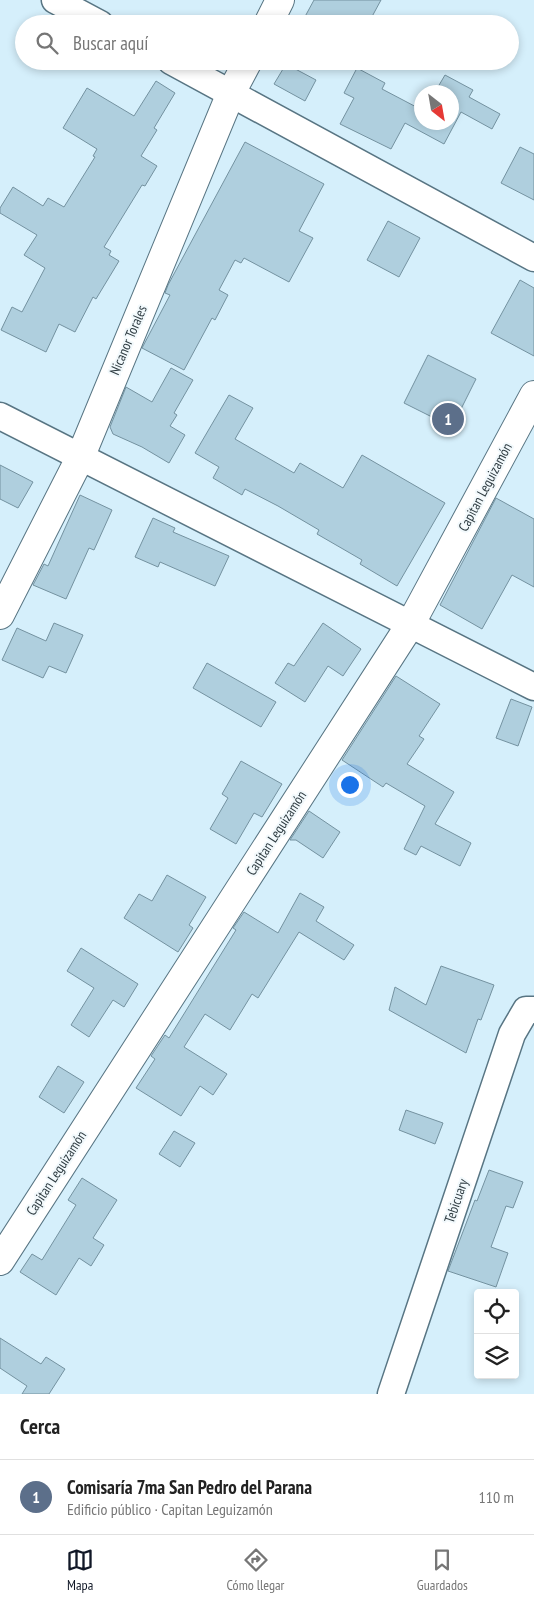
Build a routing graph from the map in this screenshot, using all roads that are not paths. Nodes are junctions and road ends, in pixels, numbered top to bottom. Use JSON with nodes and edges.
{"nodes":[{"id":1,"x":55,"y":0,"type":"edge"},
{"id":2,"x":280,"y":0,"type":"edge"},
{"id":3,"x":83,"y":15,"type":"edge"},
{"id":4,"x":272,"y":15,"type":"edge"},
{"id":5,"x":188,"y":70,"type":"edge"},
{"id":6,"x":243,"y":70,"type":"edge"},
{"id":7,"x":231,"y":93,"type":"junction"},
{"id":8,"x":534,"y":258,"type":"edge"},
{"id":9,"x":534,"y":395,"type":"edge"},
{"id":10,"x":0,"y":416,"type":"edge"},
{"id":11,"x":80,"y":458,"type":"junction"},
{"id":12,"x":0,"y":615,"type":"edge"},
{"id":13,"x":410,"y":625,"type":"junction"},
{"id":14,"x":534,"y":687,"type":"edge"},
{"id":15,"x":530,"y":1010,"type":"edge"},
{"id":16,"x":0,"y":1261,"type":"edge"},
{"id":17,"x":391,"y":1394,"type":"edge"}],
"edges":[{"from":1,"to":3,"type":"street"},
{"from":2,"to":4,"type":"street"},
{"from":5,"to":7,"type":"street"},
{"from":6,"to":7,"type":"street","name":"Nicanor Torales"},
{"from":7,"to":8,"type":"street"},
{"from":7,"to":11,"type":"street","name":"Nicanor Torales"},
{"from":9,"to":13,"type":"street","name":"Capitan Leguizamón"},
{"from":10,"to":11,"type":"street"},
{"from":11,"to":12,"type":"street","name":"Nicanor Torales"},
{"from":11,"to":13,"type":"street"},
{"from":13,"to":14,"type":"street"},
{"from":13,"to":16,"type":"street","name":"Capitan Leguizamón"},
{"from":15,"to":17,"type":"street","name":"Tebicuary"}]}
